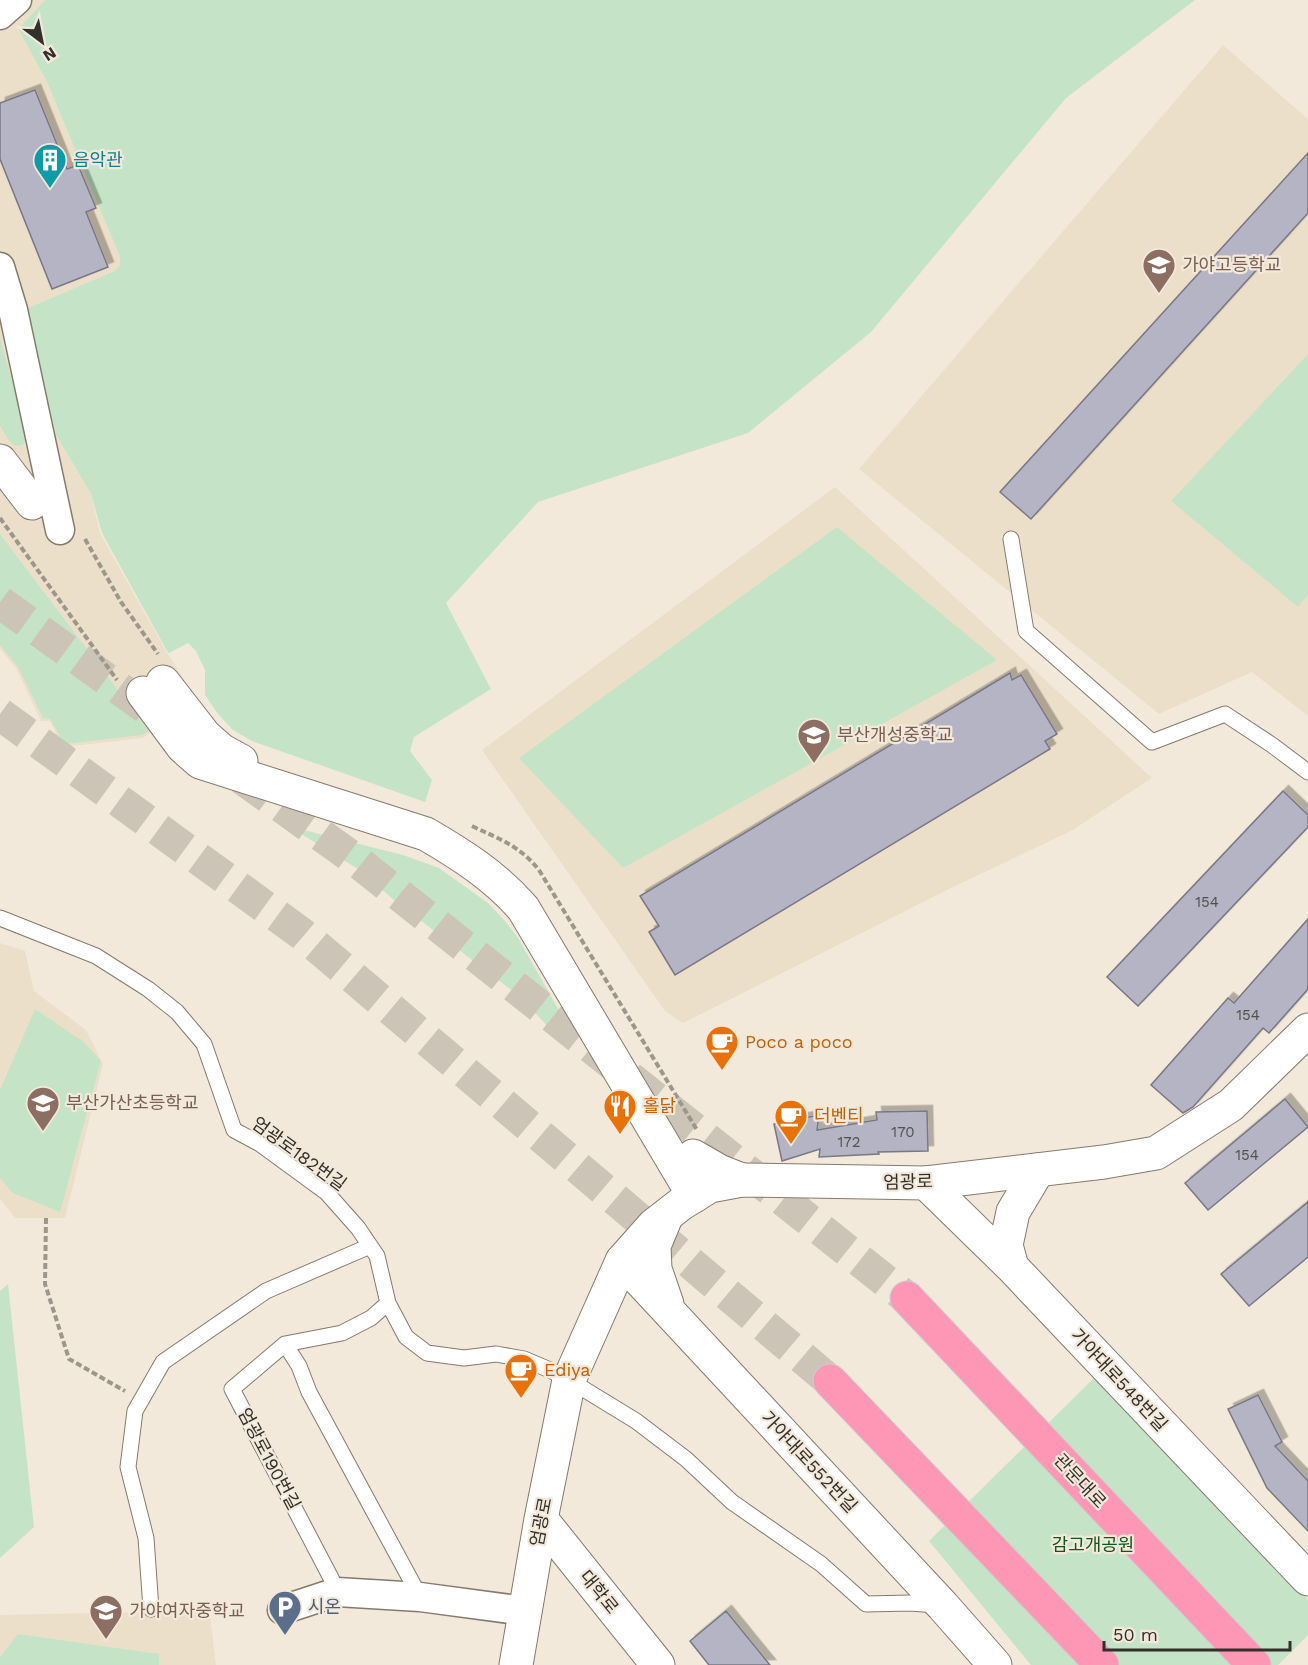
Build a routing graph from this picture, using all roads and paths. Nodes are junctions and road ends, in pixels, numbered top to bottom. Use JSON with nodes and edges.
{"nodes":[{"id":1,"x":17,"y":0,"type":"edge"},
{"id":2,"x":0,"y":15,"type":"edge"},
{"id":3,"x":0,"y":267,"type":"edge"},
{"id":4,"x":0,"y":461,"type":"edge"},
{"id":5,"x":12,"y":510,"type":"edge"},
{"id":6,"x":60,"y":530,"type":"dead end"},
{"id":7,"x":1011,"y":539,"type":"dead end"},
{"id":8,"x":143,"y":687,"type":"junction"},
{"id":9,"x":1308,"y":772,"type":"edge"},
{"id":10,"x":0,"y":918,"type":"edge"},
{"id":11,"x":1308,"y":1030,"type":"edge"},
{"id":12,"x":693,"y":1156,"type":"junction"},
{"id":13,"x":1038,"y":1170,"type":"junction"},
{"id":14,"x":742,"y":1180,"type":"junction"},
{"id":15,"x":926,"y":1183,"type":"junction"},
{"id":16,"x":702,"y":1191,"type":"junction"},
{"id":17,"x":666,"y":1216,"type":"junction"},
{"id":18,"x":46,"y":1218,"type":"dead end"},
{"id":19,"x":370,"y":1246,"type":"junction"},
{"id":20,"x":622,"y":1261,"type":"junction"},
{"id":21,"x":1012,"y":1268,"type":"junction"},
{"id":22,"x":907,"y":1298,"type":"tunnel mouth"},
{"id":23,"x":388,"y":1302,"type":"junction"},
{"id":24,"x":670,"y":1313,"type":"junction"},
{"id":25,"x":285,"y":1344,"type":"junction"},
{"id":26,"x":569,"y":1380,"type":"junction"},
{"id":27,"x":830,"y":1381,"type":"tunnel mouth"},
{"id":28,"x":141,"y":1400,"type":"junction"},
{"id":29,"x":541,"y":1519,"type":"junction"},
{"id":30,"x":1308,"y":1579,"type":"edge"},
{"id":31,"x":337,"y":1592,"type":"junction"},
{"id":32,"x":420,"y":1597,"type":"junction"},
{"id":33,"x":943,"y":1606,"type":"junction"},
{"id":34,"x":151,"y":1609,"type":"dead end"},
{"id":35,"x":282,"y":1610,"type":"dead end"},
{"id":36,"x":525,"y":1611,"type":"junction"},
{"id":37,"x":516,"y":1665,"type":"edge"},
{"id":38,"x":658,"y":1665,"type":"edge"},
{"id":39,"x":995,"y":1665,"type":"edge"},
{"id":40,"x":1102,"y":1665,"type":"edge"},
{"id":41,"x":1254,"y":1665,"type":"edge"}],
"edges":[{"from":1,"to":2,"type":"street"},
{"from":3,"to":6,"type":"street"},
{"from":4,"to":5,"type":"street"},
{"from":5,"to":8,"type":"path"},
{"from":7,"to":9,"type":"lane"},
{"from":8,"to":12,"type":"street"},
{"from":8,"to":16,"type":"street"},
{"from":10,"to":19,"type":"lane","name":"엄광로182번길"},
{"from":11,"to":13,"type":"street","name":"엄광로"},
{"from":12,"to":14,"type":"street"},
{"from":12,"to":16,"type":"street"},
{"from":13,"to":15,"type":"street","name":"엄광로"},
{"from":13,"to":21,"type":"street"},
{"from":14,"to":15,"type":"street","name":"엄광로"},
{"from":14,"to":16,"type":"street","name":"엄광로"},
{"from":15,"to":21,"type":"street","name":"가야대로548번길"},
{"from":16,"to":17,"type":"street","name":"엄광로"},
{"from":17,"to":20,"type":"street","name":"엄광로"},
{"from":17,"to":24,"type":"street"},
{"from":18,"to":28,"type":"path"},
{"from":19,"to":23,"type":"lane","name":"엄광로182번길"},
{"from":19,"to":28,"type":"lane"},
{"from":20,"to":24,"type":"street","name":"가야대로552번길"},
{"from":20,"to":26,"type":"street","name":"엄광로"},
{"from":21,"to":30,"type":"street","name":"가야대로548번길"},
{"from":22,"to":41,"type":"highway","name":"관문대로"},
{"from":23,"to":25,"type":"lane","name":"엄광로190번길"},
{"from":23,"to":26,"type":"lane","name":"엄광로182번길"},
{"from":24,"to":33,"type":"street","name":"가야대로552번길"},
{"from":25,"to":31,"type":"lane","name":"엄광로190번길"},
{"from":25,"to":32,"type":"lane"},
{"from":26,"to":29,"type":"street","name":"엄광로"},
{"from":26,"to":33,"type":"lane"},
{"from":27,"to":40,"type":"highway"},
{"from":28,"to":34,"type":"lane"},
{"from":29,"to":36,"type":"street","name":"엄광로"},
{"from":29,"to":38,"type":"street","name":"대학로"},
{"from":31,"to":32,"type":"street"},
{"from":31,"to":35,"type":"street"},
{"from":32,"to":36,"type":"street"},
{"from":33,"to":39,"type":"street","name":"가야대로552번길"},
{"from":36,"to":37,"type":"street","name":"엄광로"}]}
